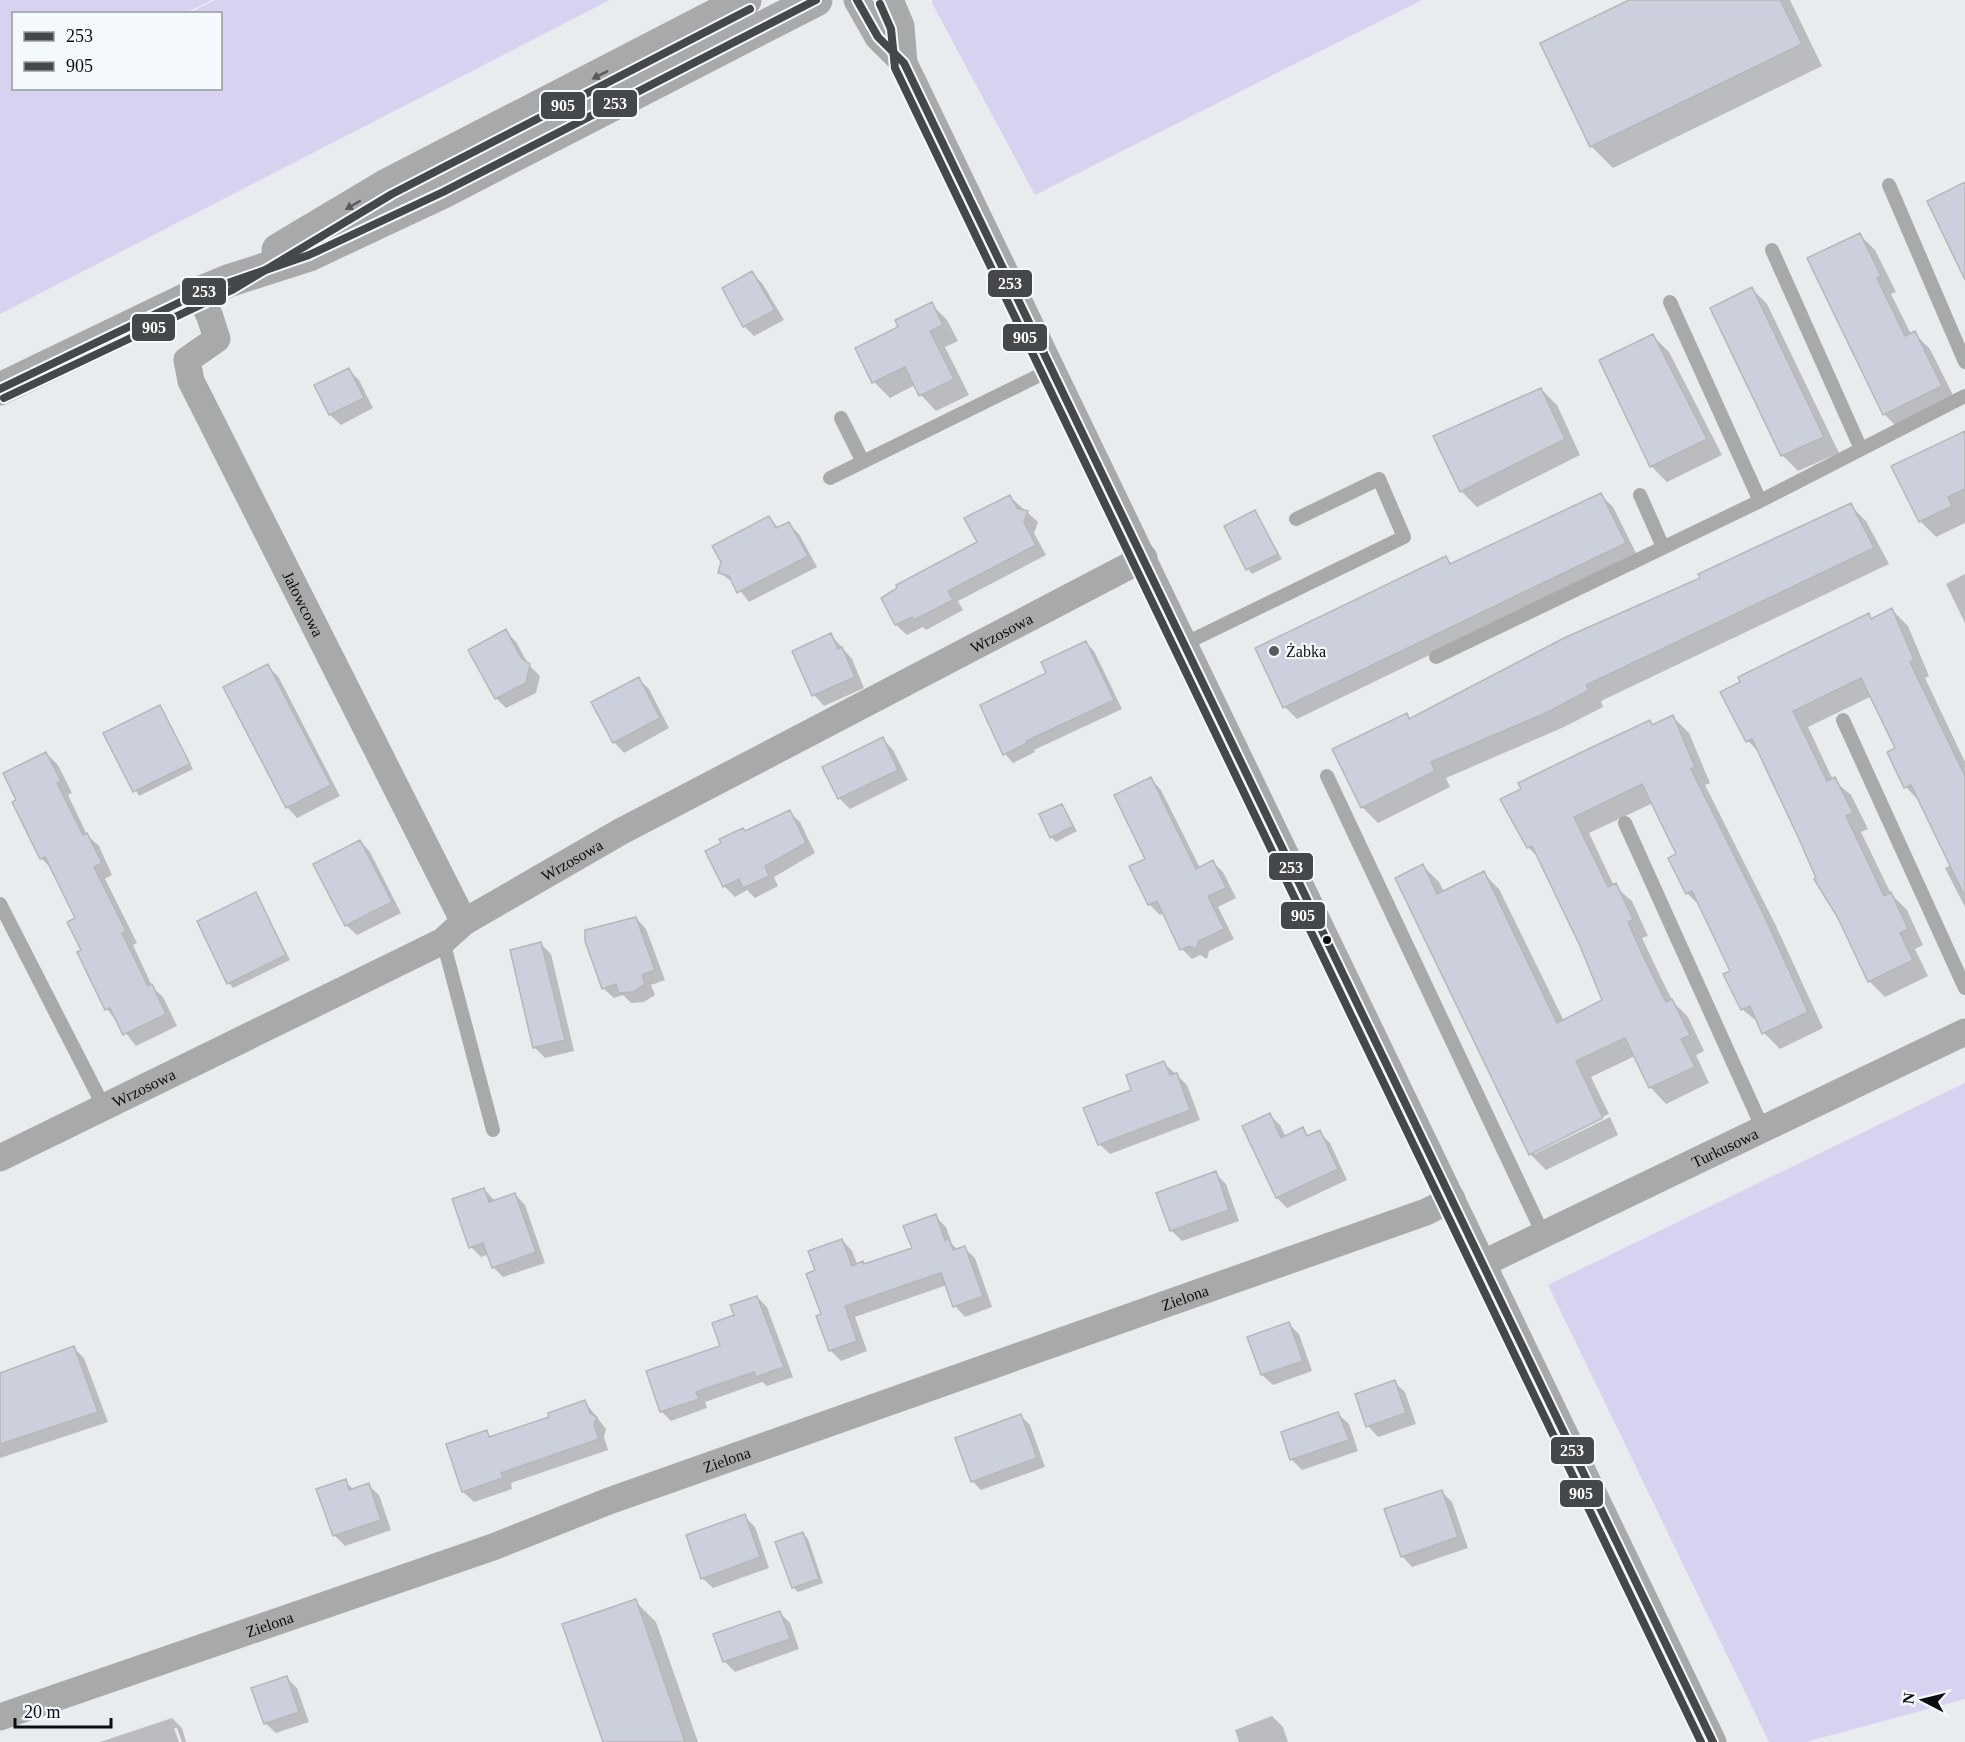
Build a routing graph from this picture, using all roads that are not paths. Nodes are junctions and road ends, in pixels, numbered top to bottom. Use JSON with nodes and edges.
{"nodes":[{"id":1,"x":745,"y":0,"type":"edge"},
{"id":2,"x":816,"y":0,"type":"edge"},
{"id":3,"x":857,"y":0,"type":"edge"},
{"id":4,"x":890,"y":0,"type":"edge"},
{"id":5,"x":904,"y":63,"type":"junction"},
{"id":6,"x":1889,"y":185,"type":"dead end"},
{"id":7,"x":1772,"y":250,"type":"dead end"},
{"id":8,"x":228,"y":280,"type":"junction"},
{"id":9,"x":199,"y":293,"type":"junction"},
{"id":10,"x":1670,"y":302,"type":"dead end"},
{"id":11,"x":1965,"y":362,"type":"edge"},
{"id":12,"x":1052,"y":369,"type":"junction"},
{"id":13,"x":0,"y":389,"type":"edge"},
{"id":14,"x":1965,"y":396,"type":"edge"},
{"id":15,"x":841,"y":418,"type":"dead end"},
{"id":16,"x":1861,"y":449,"type":"junction"},
{"id":17,"x":863,"y":462,"type":"junction"},
{"id":18,"x":830,"y":478,"type":"dead end"},
{"id":19,"x":1640,"y":495,"type":"dead end"},
{"id":20,"x":1760,"y":501,"type":"junction"},
{"id":21,"x":1296,"y":519,"type":"dead end"},
{"id":22,"x":1663,"y":547,"type":"junction"},
{"id":23,"x":1144,"y":558,"type":"junction"},
{"id":24,"x":1184,"y":644,"type":"junction"},
{"id":25,"x":1436,"y":657,"type":"dead end"},
{"id":26,"x":1843,"y":720,"type":"dead end"},
{"id":27,"x":1328,"y":776,"type":"dead end"},
{"id":28,"x":1625,"y":824,"type":"dead end"},
{"id":29,"x":0,"y":904,"type":"edge"},
{"id":30,"x":464,"y":922,"type":"junction"},
{"id":31,"x":443,"y":941,"type":"junction"},
{"id":32,"x":1965,"y":988,"type":"edge"},
{"id":33,"x":1965,"y":1032,"type":"edge"},
{"id":34,"x":104,"y":1107,"type":"junction"},
{"id":35,"x":1762,"y":1129,"type":"junction"},
{"id":36,"x":493,"y":1131,"type":"dead end"},
{"id":37,"x":0,"y":1158,"type":"edge"},
{"id":38,"x":1452,"y":1199,"type":"junction"},
{"id":39,"x":1543,"y":1234,"type":"junction"},
{"id":40,"x":1484,"y":1263,"type":"junction"},
{"id":41,"x":0,"y":1717,"type":"edge"},
{"id":42,"x":1713,"y":1742,"type":"edge"}],
"edges":[{"from":1,"to":8,"type":"main road","one_way":true},
{"from":2,"to":8,"type":"main road"},
{"from":3,"to":5,"type":"street"},
{"from":4,"to":5,"type":"street"},
{"from":5,"to":12,"type":"street"},
{"from":6,"to":11,"type":"lane"},
{"from":7,"to":16,"type":"lane"},
{"from":8,"to":9,"type":"main road"},
{"from":9,"to":13,"type":"main road"},
{"from":9,"to":30,"type":"street","name":"Jałowcowa"},
{"from":10,"to":20,"type":"lane"},
{"from":12,"to":17,"type":"lane"},
{"from":12,"to":23,"type":"street"},
{"from":14,"to":16,"type":"lane"},
{"from":15,"to":17,"type":"lane"},
{"from":16,"to":20,"type":"lane"},
{"from":17,"to":18,"type":"lane"},
{"from":19,"to":22,"type":"lane"},
{"from":20,"to":22,"type":"lane"},
{"from":21,"to":24,"type":"lane"},
{"from":22,"to":25,"type":"lane"},
{"from":23,"to":24,"type":"street"},
{"from":23,"to":30,"type":"street","name":"Wrzosowa"},
{"from":24,"to":38,"type":"street"},
{"from":26,"to":32,"type":"lane"},
{"from":27,"to":39,"type":"lane"},
{"from":28,"to":35,"type":"lane"},
{"from":29,"to":34,"type":"lane"},
{"from":30,"to":31,"type":"street","name":"Wrzosowa"},
{"from":31,"to":34,"type":"street","name":"Wrzosowa"},
{"from":31,"to":36,"type":"lane"},
{"from":33,"to":35,"type":"street","name":"Turkusowa"},
{"from":34,"to":37,"type":"street","name":"Wrzosowa"},
{"from":35,"to":39,"type":"street","name":"Turkusowa"},
{"from":38,"to":40,"type":"street"},
{"from":38,"to":41,"type":"street","name":"Zielona"},
{"from":39,"to":40,"type":"street","name":"Turkusowa"},
{"from":40,"to":42,"type":"street"}]}
